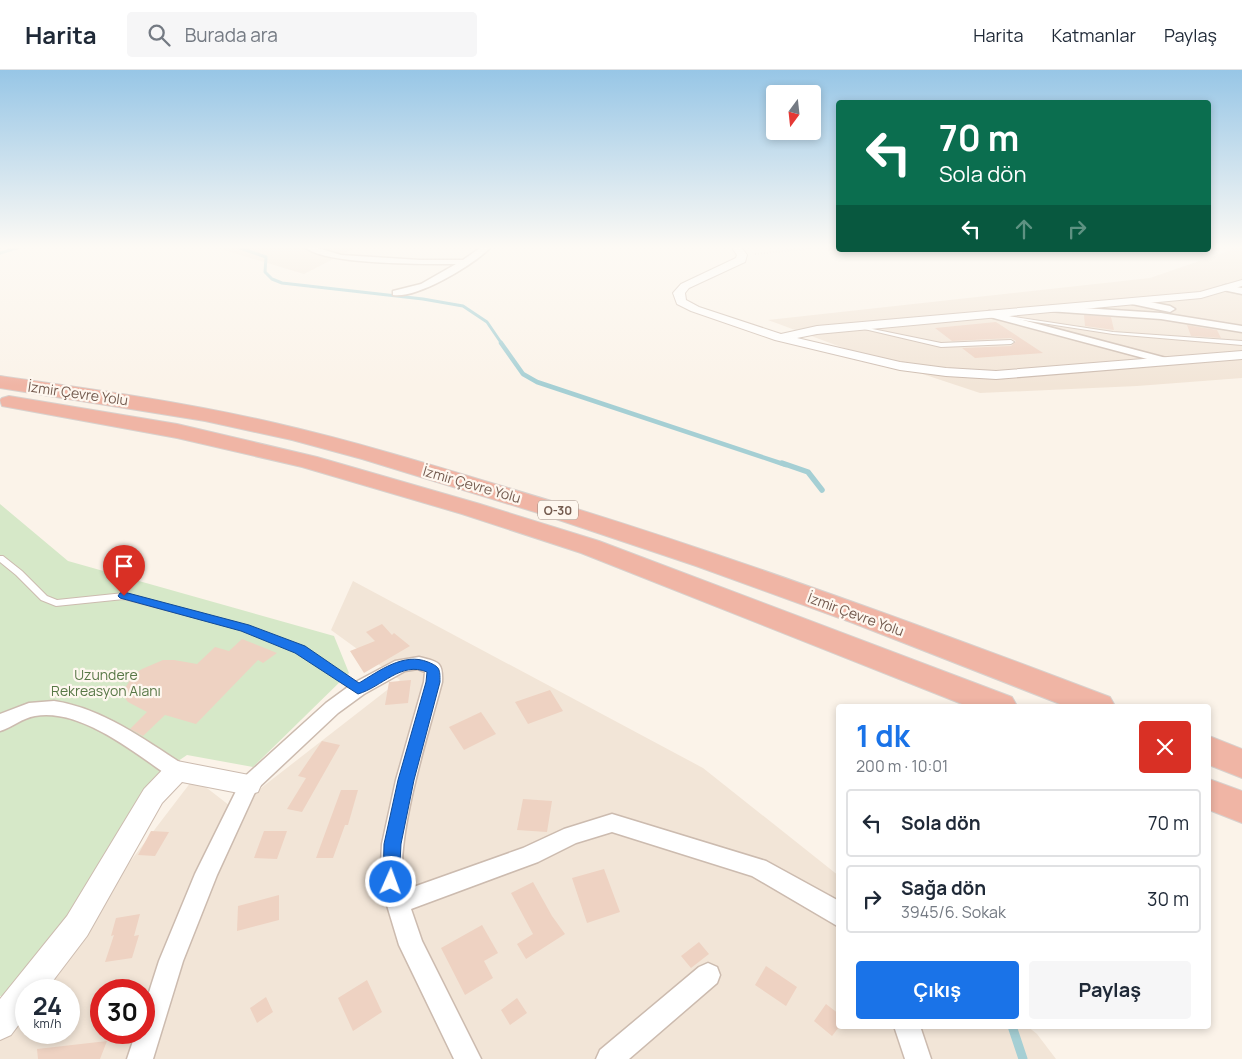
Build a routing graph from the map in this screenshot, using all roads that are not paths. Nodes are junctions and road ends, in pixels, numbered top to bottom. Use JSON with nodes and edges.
{"nodes":[{"id":1,"x":679,"y":294,"type":"edge"},
{"id":2,"x":1204,"y":294,"type":"edge"},
{"id":3,"x":1135,"y":302,"type":"junction"},
{"id":4,"x":1052,"y":309,"type":"junction"},
{"id":5,"x":989,"y":314,"type":"junction"},
{"id":6,"x":856,"y":326,"type":"junction"},
{"id":7,"x":1242,"y":327,"type":"edge"},
{"id":8,"x":779,"y":337,"type":"junction"},
{"id":9,"x":1011,"y":342,"type":"dead end"},
{"id":10,"x":1242,"y":343,"type":"edge"},
{"id":11,"x":1242,"y":355,"type":"edge"},
{"id":12,"x":1166,"y":362,"type":"junction"},
{"id":13,"x":0,"y":382,"type":"edge"},
{"id":14,"x":0,"y":400,"type":"edge"},
{"id":15,"x":0,"y":558,"type":"edge"},
{"id":16,"x":358,"y":689,"type":"junction"},
{"id":17,"x":995,"y":704,"type":"edge"},
{"id":18,"x":1093,"y":704,"type":"edge"},
{"id":19,"x":0,"y":724,"type":"edge"},
{"id":20,"x":1211,"y":751,"type":"edge"},
{"id":21,"x":1242,"y":764,"type":"edge"},
{"id":22,"x":176,"y":771,"type":"junction"},
{"id":23,"x":249,"y":785,"type":"junction"},
{"id":24,"x":1211,"y":795,"type":"edge"},
{"id":25,"x":1242,"y":807,"type":"edge"},
{"id":26,"x":398,"y":903,"type":"junction"},
{"id":27,"x":836,"y":913,"type":"edge"},
{"id":28,"x":708,"y":975,"type":"dead end"},
{"id":29,"x":35,"y":979,"type":"edge"},
{"id":30,"x":15,"y":1004,"type":"edge"},
{"id":31,"x":0,"y":1024,"type":"edge"},
{"id":32,"x":908,"y":1029,"type":"edge"},
{"id":33,"x":140,"y":1059,"type":"edge"},
{"id":34,"x":468,"y":1059,"type":"edge"},
{"id":35,"x":609,"y":1059,"type":"edge"},
{"id":36,"x":918,"y":1059,"type":"edge"}],
"edges":[{"from":1,"to":8,"type":"street"},
{"from":2,"to":3,"type":"street"},
{"from":3,"to":4,"type":"street"},
{"from":3,"to":7,"type":"street"},
{"from":4,"to":5,"type":"street"},
{"from":4,"to":7,"type":"street"},
{"from":5,"to":6,"type":"street"},
{"from":5,"to":10,"type":"lane"},
{"from":5,"to":12,"type":"street"},
{"from":6,"to":8,"type":"street"},
{"from":6,"to":9,"type":"lane"},
{"from":8,"to":12,"type":"street"},
{"from":11,"to":12,"type":"street"},
{"from":13,"to":18,"type":"highway","name":"İzmir Çevre Yolu","number":"O-30"},
{"from":14,"to":17,"type":"highway","name":"İzmir Çevre Yolu","number":"O-30"},
{"from":15,"to":16,"type":"lane"},
{"from":16,"to":23,"type":"street"},
{"from":16,"to":26,"type":"street"},
{"from":19,"to":22,"type":"street"},
{"from":20,"to":21,"type":"highway"},
{"from":22,"to":23,"type":"street"},
{"from":22,"to":29,"type":"street"},
{"from":23,"to":33,"type":"street"},
{"from":24,"to":25,"type":"highway"},
{"from":26,"to":27,"type":"street"},
{"from":26,"to":34,"type":"street"},
{"from":28,"to":35,"type":"street"},
{"from":30,"to":31,"type":"street"},
{"from":32,"to":36,"type":"street"}]}
